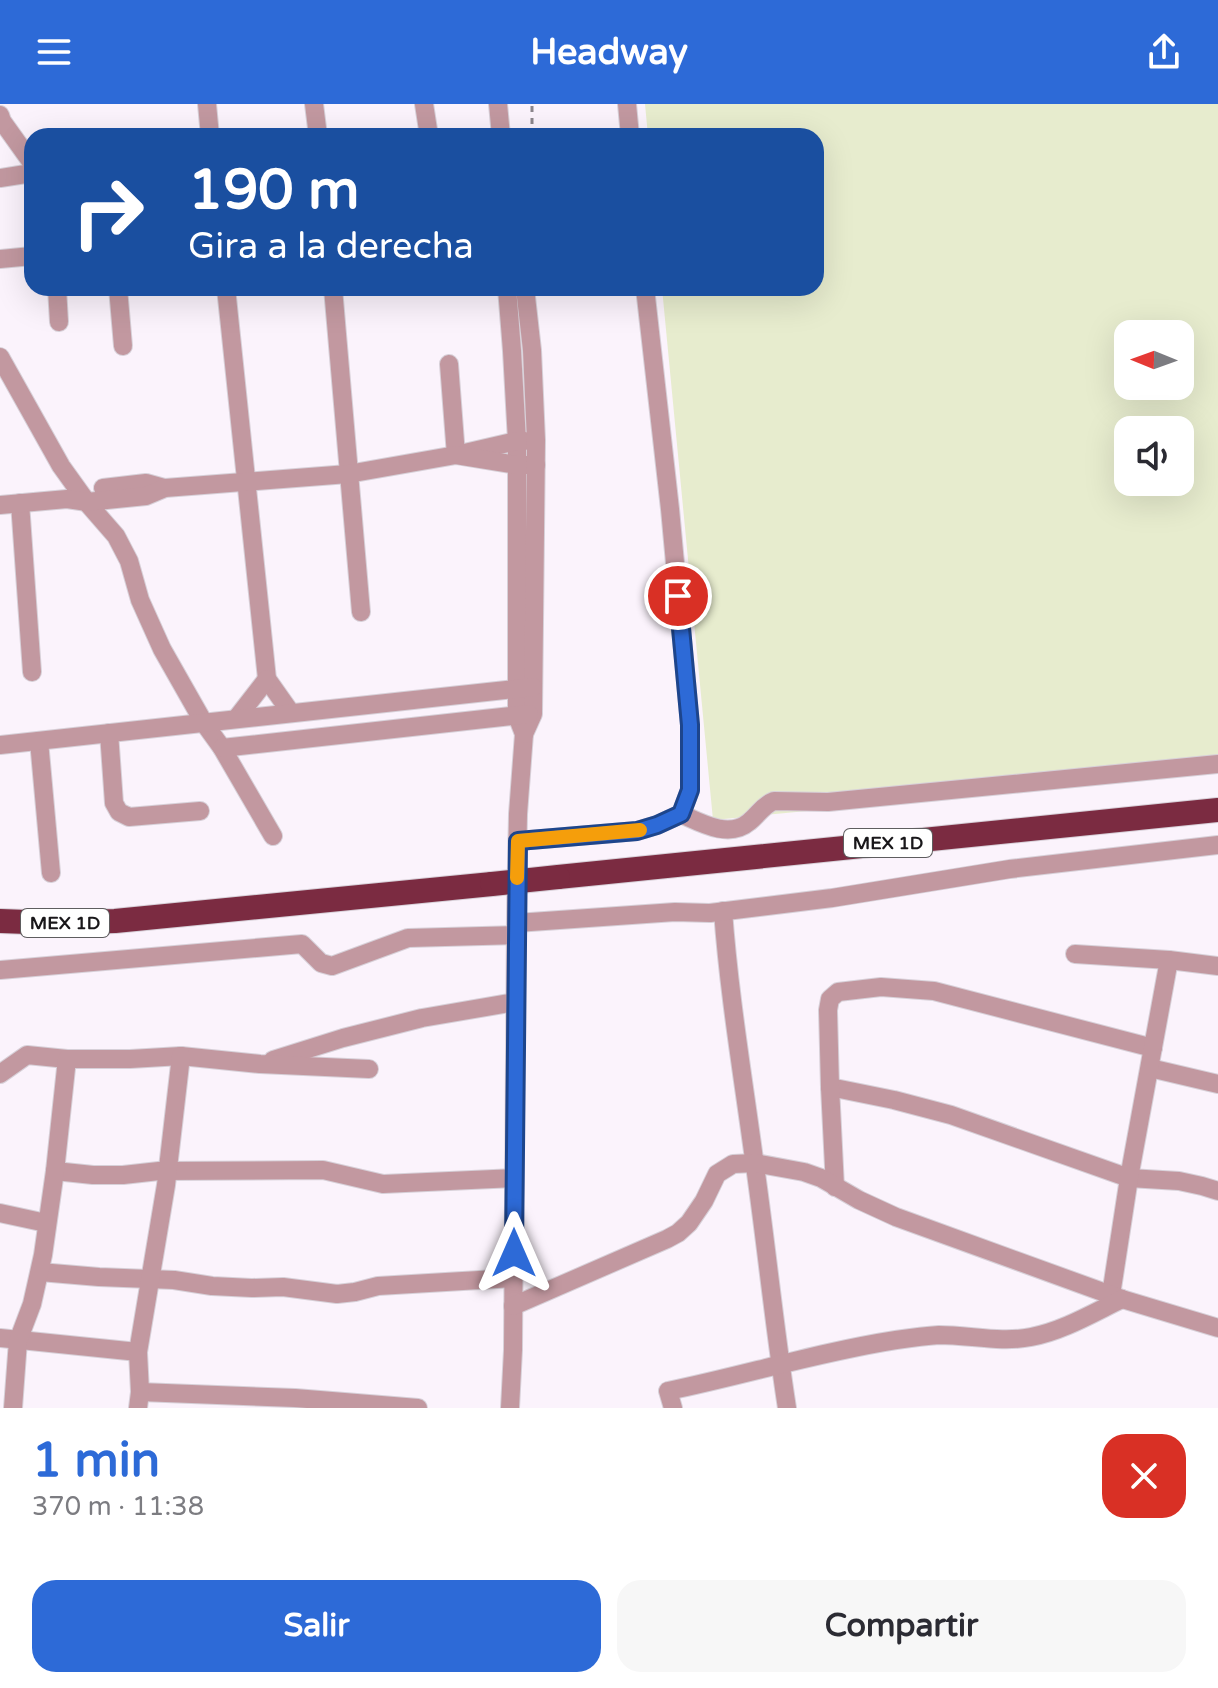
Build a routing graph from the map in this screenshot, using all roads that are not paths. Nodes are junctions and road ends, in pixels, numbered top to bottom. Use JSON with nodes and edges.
{"nodes":[{"id":1,"x":207,"y":104,"type":"edge"},
{"id":2,"x":314,"y":104,"type":"edge"},
{"id":3,"x":424,"y":104,"type":"edge"},
{"id":4,"x":498,"y":104,"type":"edge"},
{"id":5,"x":627,"y":104,"type":"edge"},
{"id":6,"x":0,"y":115,"type":"edge"},
{"id":7,"x":209,"y":128,"type":"edge"},
{"id":8,"x":317,"y":128,"type":"edge"},
{"id":9,"x":428,"y":128,"type":"edge"},
{"id":10,"x":500,"y":128,"type":"edge"},
{"id":11,"x":629,"y":128,"type":"edge"},
{"id":12,"x":24,"y":152,"type":"edge"},
{"id":13,"x":24,"y":174,"type":"edge"},
{"id":14,"x":0,"y":178,"type":"edge"},
{"id":15,"x":24,"y":257,"type":"edge"},
{"id":16,"x":0,"y":259,"type":"edge"},
{"id":17,"x":57,"y":296,"type":"edge"},
{"id":18,"x":119,"y":296,"type":"edge"},
{"id":19,"x":227,"y":296,"type":"edge"},
{"id":20,"x":334,"y":296,"type":"edge"},
{"id":21,"x":508,"y":296,"type":"edge"},
{"id":22,"x":526,"y":296,"type":"edge"},
{"id":23,"x":646,"y":296,"type":"edge"},
{"id":24,"x":59,"y":322,"type":"dead end"},
{"id":25,"x":123,"y":346,"type":"dead end"},
{"id":26,"x":532,"y":350,"type":"junction"},
{"id":27,"x":512,"y":351,"type":"junction"},
{"id":28,"x":0,"y":357,"type":"edge"},
{"id":29,"x":449,"y":364,"type":"dead end"},
{"id":30,"x":536,"y":440,"type":"junction"},
{"id":31,"x":517,"y":441,"type":"junction"},
{"id":32,"x":456,"y":455,"type":"junction"},
{"id":33,"x":517,"y":465,"type":"junction"},
{"id":34,"x":536,"y":465,"type":"junction"},
{"id":35,"x":348,"y":474,"type":"junction"},
{"id":36,"x":246,"y":482,"type":"junction"},
{"id":37,"x":77,"y":497,"type":"junction"},
{"id":38,"x":20,"y":503,"type":"junction"},
{"id":39,"x":0,"y":505,"type":"edge"},
{"id":40,"x":361,"y":612,"type":"dead end"},
{"id":41,"x":32,"y":672,"type":"dead end"},
{"id":42,"x":267,"y":679,"type":"junction"},
{"id":43,"x":525,"y":687,"type":"junction"},
{"id":44,"x":291,"y":713,"type":"junction"},
{"id":45,"x":525,"y":715,"type":"junction"},
{"id":46,"x":236,"y":719,"type":"junction"},
{"id":47,"x":204,"y":723,"type":"junction"},
{"id":48,"x":109,"y":733,"type":"junction"},
{"id":49,"x":39,"y":741,"type":"junction"},
{"id":50,"x":0,"y":745,"type":"edge"},
{"id":51,"x":222,"y":748,"type":"junction"},
{"id":52,"x":1218,"y":764,"type":"edge"},
{"id":53,"x":1218,"y":810,"type":"edge"},
{"id":54,"x":200,"y":811,"type":"dead end"},
{"id":55,"x":681,"y":814,"type":"junction"},
{"id":56,"x":273,"y":836,"type":"dead end"},
{"id":57,"x":518,"y":841,"type":"junction"},
{"id":58,"x":1218,"y":845,"type":"edge"},
{"id":59,"x":51,"y":873,"type":"dead end"},
{"id":60,"x":723,"y":911,"type":"junction"},
{"id":61,"x":0,"y":921,"type":"edge"},
{"id":62,"x":516,"y":929,"type":"junction"},
{"id":63,"x":1075,"y":954,"type":"dead end"},
{"id":64,"x":1169,"y":960,"type":"junction"},
{"id":65,"x":1218,"y":966,"type":"edge"},
{"id":66,"x":0,"y":970,"type":"edge"},
{"id":67,"x":515,"y":1002,"type":"junction"},
{"id":68,"x":1153,"y":1048,"type":"junction"},
{"id":69,"x":181,"y":1056,"type":"junction"},
{"id":70,"x":67,"y":1059,"type":"junction"},
{"id":71,"x":260,"y":1064,"type":"junction"},
{"id":72,"x":1150,"y":1068,"type":"junction"},
{"id":73,"x":369,"y":1069,"type":"dead end"},
{"id":74,"x":0,"y":1074,"type":"edge"},
{"id":75,"x":1218,"y":1084,"type":"edge"},
{"id":76,"x":830,"y":1087,"type":"junction"},
{"id":77,"x":755,"y":1163,"type":"junction"},
{"id":78,"x":55,"y":1171,"type":"junction"},
{"id":79,"x":167,"y":1171,"type":"junction"},
{"id":80,"x":514,"y":1178,"type":"junction"},
{"id":81,"x":1129,"y":1178,"type":"junction"},
{"id":82,"x":835,"y":1187,"type":"junction"},
{"id":83,"x":1218,"y":1191,"type":"edge"},
{"id":84,"x":0,"y":1213,"type":"edge"},
{"id":85,"x":46,"y":1223,"type":"junction"},
{"id":86,"x":40,"y":1272,"type":"junction"},
{"id":87,"x":513,"y":1278,"type":"junction"},
{"id":88,"x":151,"y":1279,"type":"junction"},
{"id":89,"x":1117,"y":1297,"type":"junction"},
{"id":90,"x":513,"y":1306,"type":"junction"},
{"id":91,"x":1218,"y":1328,"type":"edge"},
{"id":92,"x":9,"y":1340,"type":"edge"},
{"id":93,"x":138,"y":1352,"type":"junction"},
{"id":94,"x":780,"y":1364,"type":"junction"},
{"id":95,"x":139,"y":1400,"type":"edge"},
{"id":96,"x":383,"y":1407,"type":"edge"},
{"id":97,"x":13,"y":1408,"type":"edge"},
{"id":98,"x":418,"y":1408,"type":"edge"},
{"id":99,"x":510,"y":1408,"type":"edge"},
{"id":100,"x":673,"y":1408,"type":"edge"},
{"id":101,"x":787,"y":1408,"type":"edge"}],
"edges":[{"from":1,"to":7,"type":"street"},
{"from":2,"to":8,"type":"street"},
{"from":3,"to":9,"type":"street"},
{"from":4,"to":10,"type":"street"},
{"from":5,"to":11,"type":"street"},
{"from":6,"to":12,"type":"street"},
{"from":13,"to":14,"type":"street"},
{"from":15,"to":16,"type":"street"},
{"from":17,"to":24,"type":"street"},
{"from":18,"to":25,"type":"street"},
{"from":19,"to":36,"type":"street"},
{"from":20,"to":35,"type":"street"},
{"from":21,"to":27,"type":"street"},
{"from":22,"to":26,"type":"street"},
{"from":23,"to":55,"type":"street"},
{"from":26,"to":27,"type":"street"},
{"from":26,"to":30,"type":"street"},
{"from":27,"to":31,"type":"street"},
{"from":28,"to":37,"type":"street"},
{"from":29,"to":32,"type":"street"},
{"from":30,"to":31,"type":"street"},
{"from":30,"to":34,"type":"street"},
{"from":31,"to":32,"type":"street"},
{"from":31,"to":33,"type":"street"},
{"from":32,"to":33,"type":"street"},
{"from":32,"to":35,"type":"street"},
{"from":33,"to":34,"type":"street"},
{"from":33,"to":43,"type":"street"},
{"from":34,"to":43,"type":"street"},
{"from":35,"to":36,"type":"street"},
{"from":35,"to":40,"type":"street"},
{"from":36,"to":37,"type":"street"},
{"from":36,"to":42,"type":"street"},
{"from":37,"to":38,"type":"street"},
{"from":37,"to":47,"type":"street"},
{"from":38,"to":39,"type":"street"},
{"from":38,"to":41,"type":"street"},
{"from":42,"to":44,"type":"street"},
{"from":42,"to":46,"type":"street"},
{"from":43,"to":44,"type":"street"},
{"from":43,"to":45,"type":"street"},
{"from":44,"to":46,"type":"street"},
{"from":45,"to":51,"type":"street"},
{"from":45,"to":57,"type":"street"},
{"from":46,"to":47,"type":"street"},
{"from":47,"to":48,"type":"street"},
{"from":47,"to":51,"type":"street"},
{"from":48,"to":49,"type":"street"},
{"from":48,"to":54,"type":"street"},
{"from":49,"to":50,"type":"street"},
{"from":49,"to":59,"type":"street"},
{"from":51,"to":56,"type":"street"},
{"from":52,"to":55,"type":"street"},
{"from":53,"to":61,"type":"highway","number":"MEX 1D","bridge":true},
{"from":55,"to":57,"type":"street"},
{"from":57,"to":62,"type":"street"},
{"from":58,"to":60,"type":"street"},
{"from":60,"to":62,"type":"street"},
{"from":60,"to":77,"type":"street"},
{"from":62,"to":66,"type":"street"},
{"from":62,"to":67,"type":"street"},
{"from":63,"to":64,"type":"street"},
{"from":64,"to":65,"type":"street"},
{"from":64,"to":68,"type":"street"},
{"from":67,"to":71,"type":"street"},
{"from":67,"to":80,"type":"street"},
{"from":68,"to":72,"type":"street"},
{"from":68,"to":76,"type":"street"},
{"from":69,"to":70,"type":"street"},
{"from":69,"to":71,"type":"street"},
{"from":69,"to":79,"type":"street"},
{"from":70,"to":74,"type":"street"},
{"from":70,"to":78,"type":"street"},
{"from":71,"to":73,"type":"street"},
{"from":72,"to":75,"type":"street"},
{"from":72,"to":81,"type":"street"},
{"from":76,"to":81,"type":"street"},
{"from":76,"to":82,"type":"street"},
{"from":77,"to":82,"type":"street"},
{"from":77,"to":90,"type":"street"},
{"from":77,"to":94,"type":"street"},
{"from":78,"to":79,"type":"street"},
{"from":78,"to":85,"type":"street"},
{"from":79,"to":80,"type":"street"},
{"from":79,"to":88,"type":"street"},
{"from":80,"to":87,"type":"street"},
{"from":81,"to":83,"type":"street"},
{"from":81,"to":89,"type":"street"},
{"from":82,"to":89,"type":"street"},
{"from":84,"to":85,"type":"street"},
{"from":85,"to":86,"type":"street"},
{"from":86,"to":88,"type":"street"},
{"from":86,"to":92,"type":"street"},
{"from":87,"to":88,"type":"street"},
{"from":87,"to":90,"type":"street"},
{"from":88,"to":93,"type":"street"},
{"from":89,"to":91,"type":"street"},
{"from":89,"to":94,"type":"street"},
{"from":90,"to":99,"type":"street"},
{"from":92,"to":93,"type":"street"},
{"from":92,"to":97,"type":"street"},
{"from":93,"to":95,"type":"street"},
{"from":94,"to":100,"type":"street"},
{"from":94,"to":101,"type":"street"},
{"from":95,"to":96,"type":"street"},
{"from":96,"to":98,"type":"street"}]}
